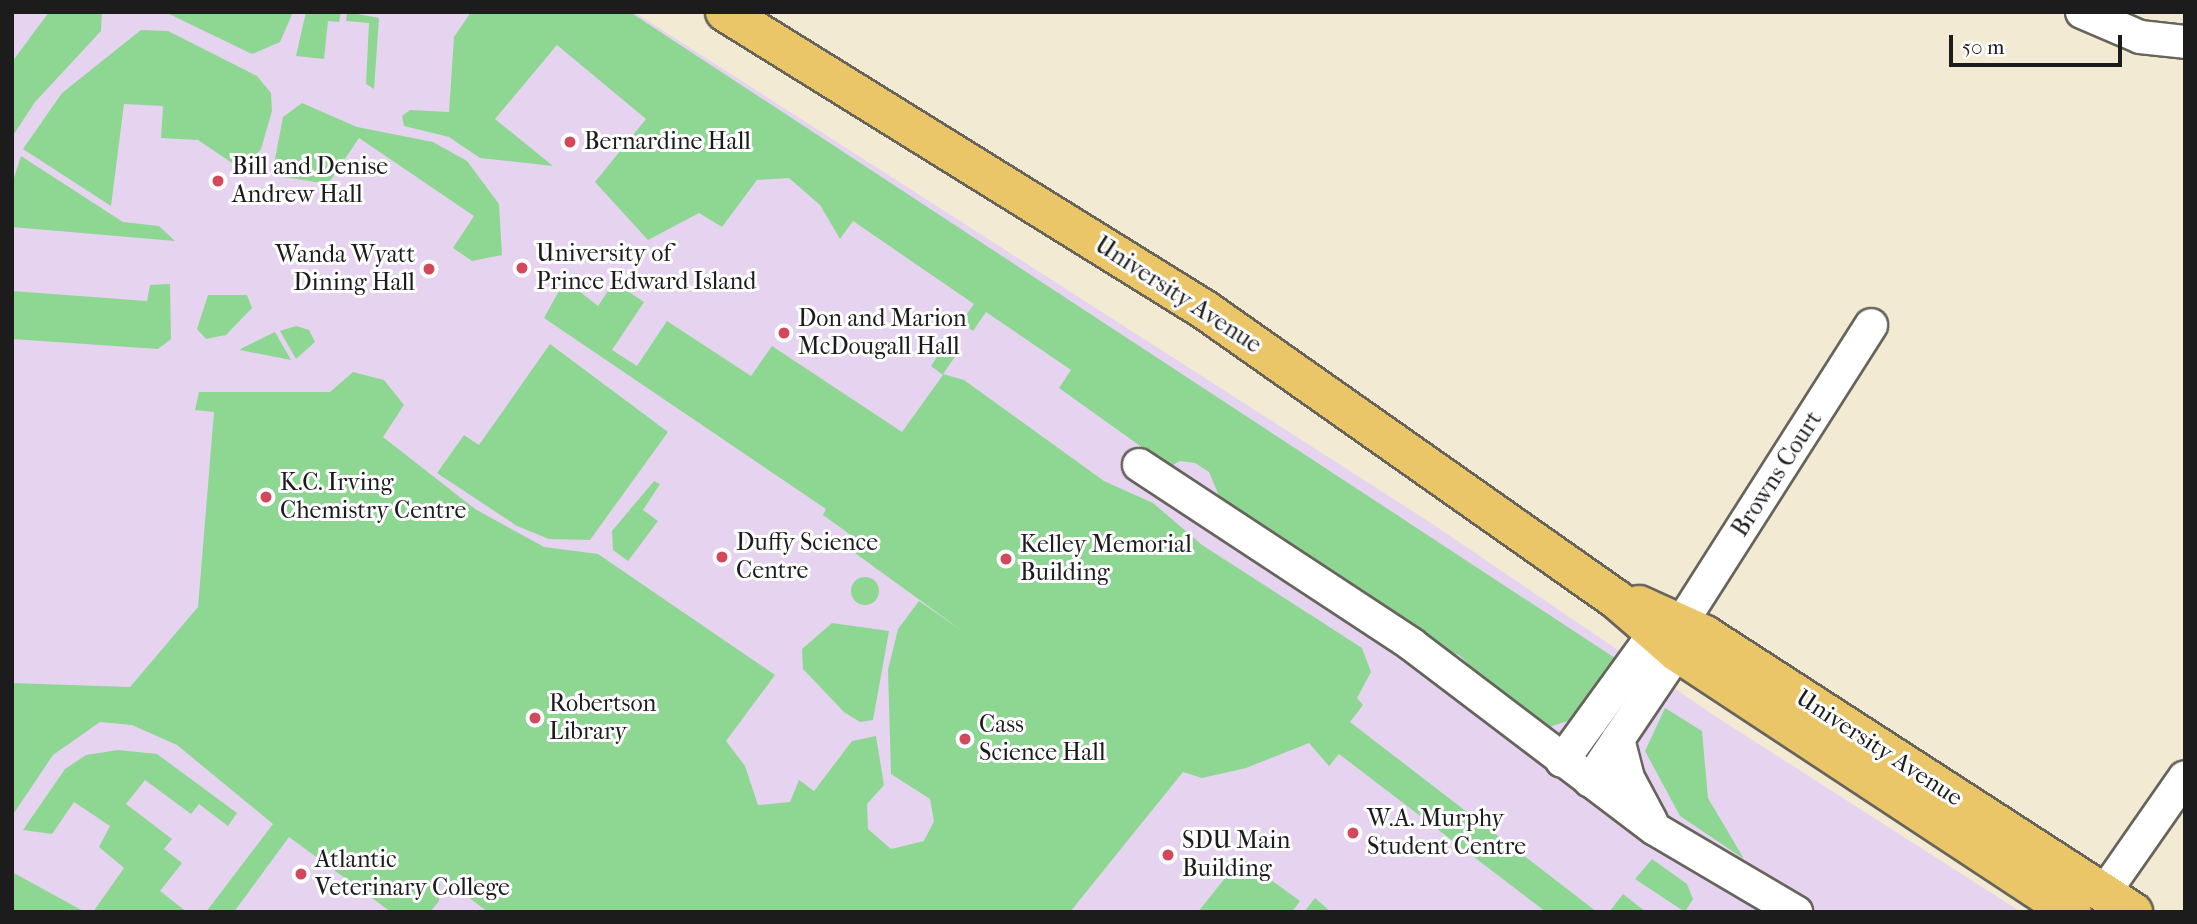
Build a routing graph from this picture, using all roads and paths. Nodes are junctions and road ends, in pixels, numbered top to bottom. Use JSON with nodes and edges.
{"nodes":[{"id":1,"x":725,"y":12,"type":"edge"},
{"id":2,"x":2082,"y":12,"type":"edge"},
{"id":3,"x":2185,"y":42,"type":"edge"},
{"id":4,"x":1871,"y":325,"type":"dead end"},
{"id":5,"x":1139,"y":466,"type":"dead end"},
{"id":6,"x":1671,"y":636,"type":"junction"},
{"id":7,"x":1618,"y":739,"type":"junction"},
{"id":8,"x":1562,"y":761,"type":"junction"},
{"id":9,"x":2185,"y":777,"type":"edge"},
{"id":10,"x":1590,"y":781,"type":"junction"},
{"id":11,"x":1655,"y":829,"type":"junction"},
{"id":12,"x":2103,"y":906,"type":"edge"},
{"id":13,"x":1796,"y":912,"type":"edge"}],
"edges":[{"from":1,"to":6,"type":"main road","name":"University Avenue"},
{"from":2,"to":3,"type":"street"},
{"from":4,"to":6,"type":"street","name":"Browns Court"},
{"from":5,"to":8,"type":"street"},
{"from":6,"to":7,"type":"street"},
{"from":6,"to":8,"type":"street"},
{"from":6,"to":12,"type":"main road","name":"University Avenue"},
{"from":7,"to":10,"type":"street"},
{"from":7,"to":11,"type":"street"},
{"from":8,"to":10,"type":"street"},
{"from":9,"to":12,"type":"street"},
{"from":10,"to":11,"type":"street"},
{"from":11,"to":13,"type":"street"}]}
